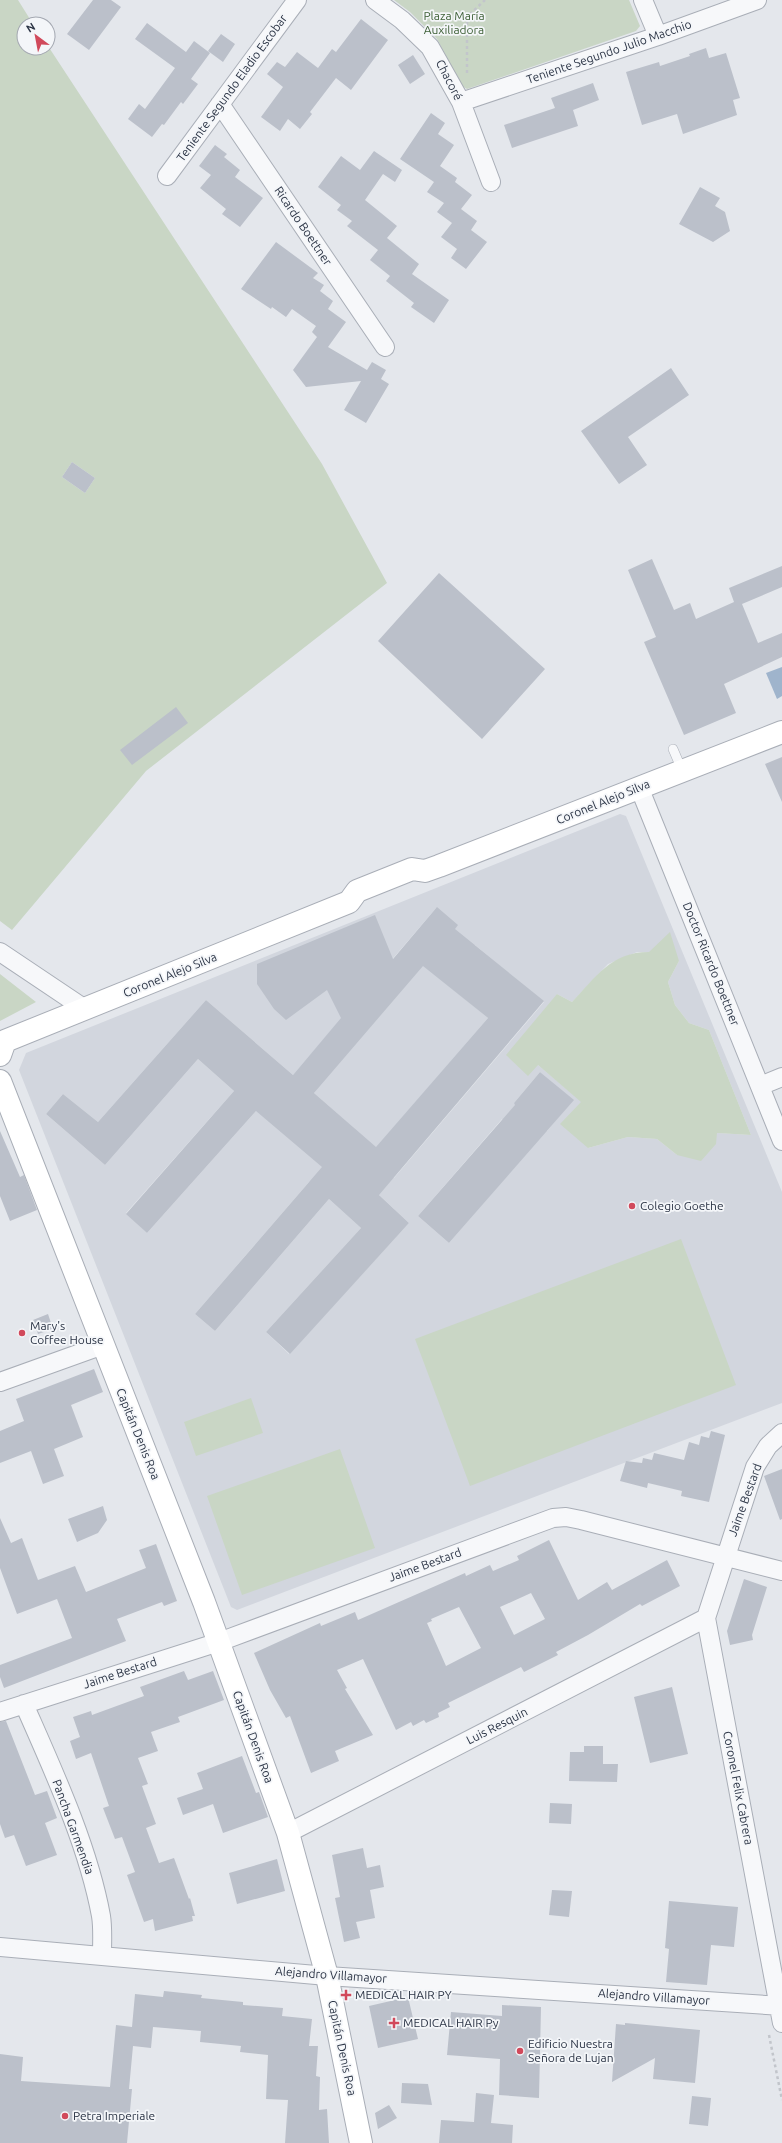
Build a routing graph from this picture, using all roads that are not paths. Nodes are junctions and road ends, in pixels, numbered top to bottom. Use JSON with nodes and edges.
{"nodes":[{"id":1,"x":297,"y":0,"type":"edge"},
{"id":2,"x":375,"y":0,"type":"edge"},
{"id":3,"x":643,"y":0,"type":"edge"},
{"id":4,"x":757,"y":0,"type":"edge"},
{"id":5,"x":658,"y":36,"type":"junction"},
{"id":6,"x":460,"y":102,"type":"junction"},
{"id":7,"x":220,"y":104,"type":"junction"},
{"id":8,"x":167,"y":176,"type":"dead end"},
{"id":9,"x":491,"y":182,"type":"dead end"},
{"id":10,"x":385,"y":347,"type":"dead end"},
{"id":11,"x":782,"y":732,"type":"edge"},
{"id":12,"x":673,"y":749,"type":"dead end"},
{"id":13,"x":682,"y":770,"type":"junction"},
{"id":14,"x":639,"y":787,"type":"junction"},
{"id":15,"x":0,"y":952,"type":"edge"},
{"id":16,"x":85,"y":1009,"type":"junction"},
{"id":17,"x":0,"y":1055,"type":"edge"},
{"id":18,"x":782,"y":1077,"type":"edge"},
{"id":19,"x":0,"y":1081,"type":"edge"},
{"id":20,"x":760,"y":1086,"type":"junction"},
{"id":21,"x":782,"y":1141,"type":"edge"},
{"id":22,"x":103,"y":1344,"type":"junction"},
{"id":23,"x":0,"y":1382,"type":"edge"},
{"id":24,"x":782,"y":1433,"type":"edge"},
{"id":25,"x":725,"y":1555,"type":"junction"},
{"id":26,"x":782,"y":1571,"type":"edge"},
{"id":27,"x":706,"y":1618,"type":"junction"},
{"id":28,"x":219,"y":1642,"type":"junction"},
{"id":29,"x":24,"y":1704,"type":"junction"},
{"id":30,"x":0,"y":1712,"type":"edge"},
{"id":31,"x":288,"y":1833,"type":"junction"},
{"id":32,"x":0,"y":1947,"type":"edge"},
{"id":33,"x":102,"y":1955,"type":"junction"},
{"id":34,"x":327,"y":1976,"type":"junction"},
{"id":35,"x":778,"y":2015,"type":"edge"},
{"id":36,"x":361,"y":2143,"type":"edge"}],
"edges":[{"from":1,"to":7,"type":"street","name":"Teniente Segundo Eladio Escobar"},
{"from":2,"to":6,"type":"street","name":"Chacoré"},
{"from":3,"to":5,"type":"street"},
{"from":4,"to":5,"type":"street","name":"Teniente Segundo Julio Macchio"},
{"from":5,"to":6,"type":"street","name":"Teniente Segundo Julio Macchio"},
{"from":6,"to":9,"type":"street","name":"Chacoré"},
{"from":7,"to":8,"type":"street","name":"Teniente Segundo Eladio Escobar"},
{"from":7,"to":10,"type":"street","name":"Ricardo Boettner"},
{"from":11,"to":13,"type":"main road","name":"Coronel Alejo Silva"},
{"from":12,"to":13,"type":"lane"},
{"from":13,"to":14,"type":"main road","name":"Coronel Alejo Silva"},
{"from":14,"to":16,"type":"main road","name":"Coronel Alejo Silva"},
{"from":14,"to":20,"type":"street","name":"Doctor Ricardo Boettner"},
{"from":15,"to":16,"type":"street"},
{"from":16,"to":17,"type":"main road","name":"Coronel Alejo Silva"},
{"from":18,"to":20,"type":"street"},
{"from":19,"to":22,"type":"main road"},
{"from":20,"to":21,"type":"street","name":"Doctor Ricardo Boettner"},
{"from":22,"to":23,"type":"street"},
{"from":22,"to":28,"type":"main road","name":"Capitán Denis Roa"},
{"from":24,"to":25,"type":"street","name":"Jaime Bestard"},
{"from":25,"to":26,"type":"street"},
{"from":25,"to":27,"type":"street","name":"Coronel Felix Cabrera"},
{"from":25,"to":28,"type":"street","name":"Jaime Bestard"},
{"from":27,"to":31,"type":"street","name":"Luis Resquin"},
{"from":27,"to":35,"type":"street","name":"Coronel Felix Cabrera"},
{"from":28,"to":29,"type":"street","name":"Jaime Bestard"},
{"from":28,"to":31,"type":"main road","name":"Capitán Denis Roa"},
{"from":29,"to":30,"type":"street","name":"Jaime Bestard"},
{"from":29,"to":33,"type":"street","name":"Pancha Garmendia"},
{"from":31,"to":34,"type":"main road","name":"Capitán Denis Roa"},
{"from":32,"to":33,"type":"street","name":"Alejandro Villamayor"},
{"from":33,"to":34,"type":"street","name":"Alejandro Villamayor"},
{"from":34,"to":35,"type":"street","name":"Alejandro Villamayor"},
{"from":34,"to":36,"type":"main road","name":"Capitán Denis Roa"}]}
